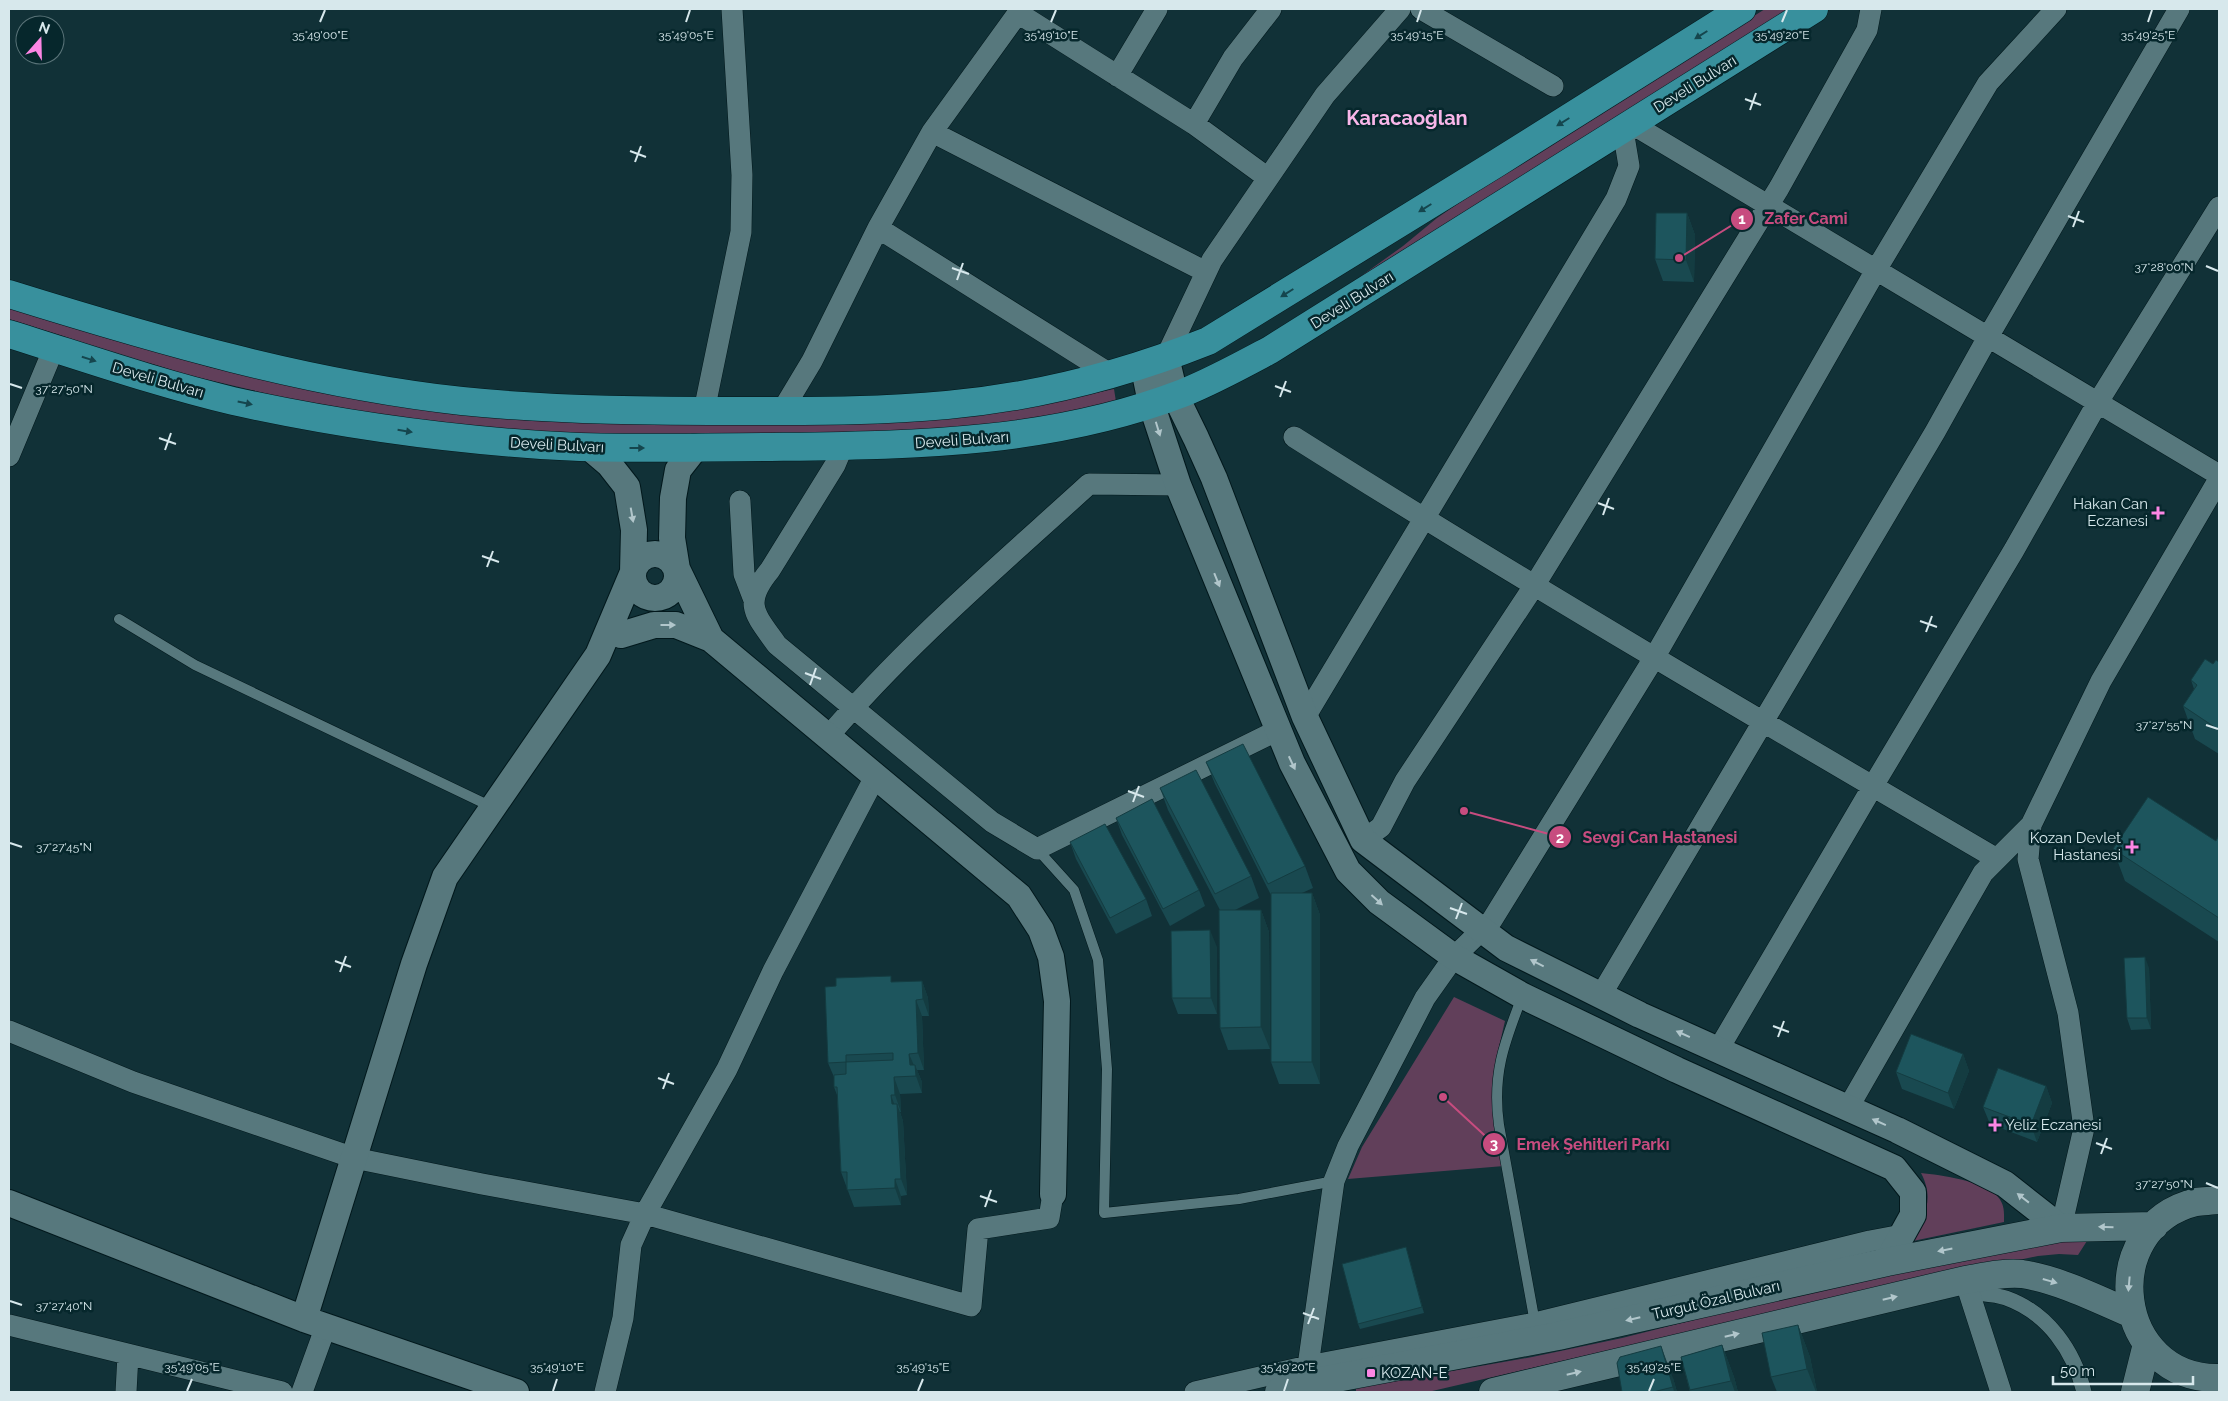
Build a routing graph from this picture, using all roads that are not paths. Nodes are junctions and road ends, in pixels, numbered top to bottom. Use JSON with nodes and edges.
{"nodes":[{"id":1,"x":732,"y":9,"type":"edge"},
{"id":2,"x":1157,"y":9,"type":"edge"},
{"id":3,"x":1271,"y":9,"type":"edge"},
{"id":4,"x":1400,"y":9,"type":"edge"},
{"id":5,"x":1421,"y":9,"type":"edge"},
{"id":6,"x":1742,"y":9,"type":"edge"},
{"id":7,"x":1814,"y":9,"type":"edge"},
{"id":8,"x":1871,"y":9,"type":"edge"},
{"id":9,"x":2056,"y":9,"type":"edge"},
{"id":10,"x":2179,"y":9,"type":"edge"},
{"id":11,"x":1019,"y":11,"type":"edge"},
{"id":12,"x":1117,"y":76,"type":"junction"},
{"id":13,"x":1553,"y":86,"type":"dead end"},
{"id":14,"x":1194,"y":124,"type":"junction"},
{"id":15,"x":1628,"y":127,"type":"junction"},
{"id":16,"x":932,"y":132,"type":"junction"},
{"id":17,"x":1268,"y":178,"type":"junction"},
{"id":18,"x":1768,"y":206,"type":"junction"},
{"id":19,"x":2219,"y":207,"type":"edge"},
{"id":20,"x":878,"y":228,"type":"junction"},
{"id":21,"x":1876,"y":270,"type":"junction"},
{"id":22,"x":1206,"y":272,"type":"junction"},
{"id":23,"x":9,"y":294,"type":"edge"},
{"id":24,"x":9,"y":334,"type":"edge"},
{"id":25,"x":1988,"y":337,"type":"junction"},
{"id":26,"x":54,"y":348,"type":"junction"},
{"id":27,"x":1155,"y":361,"type":"junction"},
{"id":28,"x":1110,"y":374,"type":"junction"},
{"id":29,"x":1163,"y":399,"type":"junction"},
{"id":30,"x":2098,"y":402,"type":"junction"},
{"id":31,"x":704,"y":411,"type":"junction"},
{"id":32,"x":782,"y":411,"type":"junction"},
{"id":33,"x":1294,"y":437,"type":"dead end"},
{"id":34,"x":844,"y":446,"type":"junction"},
{"id":35,"x":589,"y":447,"type":"junction"},
{"id":36,"x":696,"y":447,"type":"junction"},
{"id":37,"x":9,"y":456,"type":"edge"},
{"id":38,"x":2219,"y":475,"type":"edge"},
{"id":39,"x":2219,"y":479,"type":"edge"},
{"id":40,"x":1178,"y":486,"type":"junction"},
{"id":41,"x":740,"y":501,"type":"dead end"},
{"id":42,"x":1424,"y":519,"type":"junction"},
{"id":43,"x":677,"y":569,"type":"junction"},
{"id":44,"x":633,"y":572,"type":"junction"},
{"id":45,"x":1534,"y":586,"type":"junction"},
{"id":46,"x":662,"y":597,"type":"junction"},
{"id":47,"x":754,"y":600,"type":"junction"},
{"id":48,"x":119,"y":620,"type":"dead end"},
{"id":49,"x":621,"y":635,"type":"junction"},
{"id":50,"x":711,"y":639,"type":"junction"},
{"id":51,"x":598,"y":655,"type":"junction"},
{"id":52,"x":1654,"y":658,"type":"junction"},
{"id":53,"x":852,"y":708,"type":"junction"},
{"id":54,"x":1305,"y":717,"type":"junction"},
{"id":55,"x":1762,"y":721,"type":"junction"},
{"id":56,"x":1278,"y":730,"type":"junction"},
{"id":57,"x":827,"y":738,"type":"junction"},
{"id":58,"x":875,"y":777,"type":"junction"},
{"id":59,"x":1873,"y":786,"type":"junction"},
{"id":60,"x":493,"y":807,"type":"junction"},
{"id":61,"x":2031,"y":825,"type":"junction"},
{"id":62,"x":1363,"y":840,"type":"junction"},
{"id":63,"x":1037,"y":849,"type":"junction"},
{"id":64,"x":1997,"y":859,"type":"junction"},
{"id":65,"x":1482,"y":928,"type":"junction"},
{"id":66,"x":1454,"y":958,"type":"junction"},
{"id":67,"x":1601,"y":995,"type":"junction"},
{"id":68,"x":1523,"y":996,"type":"junction"},
{"id":69,"x":9,"y":1031,"type":"edge"},
{"id":70,"x":1718,"y":1050,"type":"junction"},
{"id":71,"x":1848,"y":1108,"type":"junction"},
{"id":72,"x":354,"y":1158,"type":"junction"},
{"id":73,"x":1334,"y":1181,"type":"junction"},
{"id":74,"x":1053,"y":1194,"type":"joint"},
{"id":75,"x":2219,"y":1200,"type":"edge"},
{"id":76,"x":9,"y":1203,"type":"edge"},
{"id":77,"x":645,"y":1214,"type":"junction"},
{"id":78,"x":2154,"y":1226,"type":"junction"},
{"id":79,"x":2061,"y":1228,"type":"junction"},
{"id":80,"x":1902,"y":1235,"type":"junction"},
{"id":81,"x":1887,"y":1262,"type":"junction"},
{"id":82,"x":1966,"y":1286,"type":"junction"},
{"id":83,"x":2132,"y":1314,"type":"junction"},
{"id":84,"x":315,"y":1322,"type":"junction"},
{"id":85,"x":1536,"y":1323,"type":"junction"},
{"id":86,"x":9,"y":1325,"type":"edge"},
{"id":87,"x":2147,"y":1344,"type":"junction"},
{"id":88,"x":128,"y":1355,"type":"junction"},
{"id":89,"x":2219,"y":1378,"type":"edge"},
{"id":90,"x":1320,"y":1380,"type":"edge"},
{"id":91,"x":1543,"y":1386,"type":"edge"},
{"id":92,"x":2219,"y":1387,"type":"edge"},
{"id":93,"x":1285,"y":1391,"type":"edge"},
{"id":94,"x":126,"y":1392,"type":"edge"},
{"id":95,"x":282,"y":1392,"type":"edge"},
{"id":96,"x":302,"y":1392,"type":"edge"},
{"id":97,"x":516,"y":1392,"type":"edge"},
{"id":98,"x":605,"y":1392,"type":"edge"},
{"id":99,"x":1195,"y":1392,"type":"edge"},
{"id":100,"x":1493,"y":1392,"type":"edge"},
{"id":101,"x":2001,"y":1392,"type":"edge"},
{"id":102,"x":2084,"y":1392,"type":"edge"},
{"id":103,"x":2135,"y":1392,"type":"edge"},
{"id":104,"x":2212,"y":1392,"type":"edge"}],
"edges":[{"from":1,"to":31,"type":"street"},
{"from":2,"to":12,"type":"street"},
{"from":3,"to":14,"type":"street"},
{"from":4,"to":17,"type":"street"},
{"from":5,"to":13,"type":"street"},
{"from":6,"to":27,"type":"highway","one_way":true},
{"from":7,"to":15,"type":"highway","name":"Develi Bulvarı"},
{"from":8,"to":18,"type":"street"},
{"from":9,"to":21,"type":"street"},
{"from":10,"to":25,"type":"street"},
{"from":11,"to":12,"type":"street"},
{"from":11,"to":16,"type":"street"},
{"from":12,"to":14,"type":"street"},
{"from":14,"to":17,"type":"street"},
{"from":15,"to":18,"type":"street"},
{"from":15,"to":29,"type":"highway","name":"Develi Bulvarı"},
{"from":15,"to":42,"type":"street"},
{"from":16,"to":20,"type":"street"},
{"from":16,"to":22,"type":"street"},
{"from":17,"to":22,"type":"street"},
{"from":18,"to":21,"type":"street"},
{"from":18,"to":45,"type":"street"},
{"from":19,"to":30,"type":"street"},
{"from":20,"to":28,"type":"street"},
{"from":20,"to":32,"type":"street"},
{"from":21,"to":25,"type":"street"},
{"from":21,"to":52,"type":"street"},
{"from":22,"to":27,"type":"street"},
{"from":23,"to":31,"type":"highway"},
{"from":24,"to":26,"type":"highway","name":"Develi Bulvarı"},
{"from":25,"to":30,"type":"street"},
{"from":25,"to":55,"type":"street"},
{"from":26,"to":35,"type":"highway","name":"Develi Bulvarı","one_way":true},
{"from":26,"to":37,"type":"street"},
{"from":27,"to":28,"type":"highway"},
{"from":27,"to":29,"type":"street"},
{"from":28,"to":32,"type":"highway"},
{"from":29,"to":34,"type":"highway","name":"Develi Bulvarı"},
{"from":29,"to":40,"type":"street","one_way":true},
{"from":29,"to":54,"type":"street"},
{"from":30,"to":38,"type":"street"},
{"from":30,"to":59,"type":"street"},
{"from":31,"to":32,"type":"highway"},
{"from":33,"to":42,"type":"street"},
{"from":34,"to":36,"type":"highway","name":"Develi Bulvarı"},
{"from":34,"to":47,"type":"street"},
{"from":35,"to":36,"type":"highway","name":"Develi Bulvarı","one_way":true},
{"from":35,"to":44,"type":"street","one_way":true},
{"from":36,"to":43,"type":"street"},
{"from":39,"to":61,"type":"street"},
{"from":40,"to":53,"type":"street"},
{"from":40,"to":56,"type":"street","one_way":true},
{"from":41,"to":47,"type":"street"},
{"from":42,"to":45,"type":"street"},
{"from":42,"to":54,"type":"street"},
{"from":43,"to":44,"type":"street"},
{"from":43,"to":46,"type":"street"},
{"from":43,"to":50,"type":"street"},
{"from":44,"to":46,"type":"street"},
{"from":44,"to":51,"type":"street"},
{"from":45,"to":52,"type":"street"},
{"from":45,"to":62,"type":"street"},
{"from":46,"to":49,"type":"street"},
{"from":47,"to":53,"type":"street"},
{"from":48,"to":60,"type":"lane"},
{"from":49,"to":50,"type":"street","one_way":true},
{"from":49,"to":51,"type":"street"},
{"from":50,"to":57,"type":"street"},
{"from":51,"to":60,"type":"street"},
{"from":52,"to":55,"type":"street"},
{"from":52,"to":65,"type":"street"},
{"from":53,"to":57,"type":"street"},
{"from":53,"to":63,"type":"street"},
{"from":54,"to":62,"type":"street"},
{"from":55,"to":59,"type":"street"},
{"from":55,"to":67,"type":"street"},
{"from":56,"to":63,"type":"street"},
{"from":56,"to":66,"type":"street","one_way":true},
{"from":57,"to":58,"type":"street"},
{"from":58,"to":74,"type":"street"},
{"from":58,"to":77,"type":"street"},
{"from":59,"to":64,"type":"street"},
{"from":59,"to":70,"type":"street"},
{"from":60,"to":72,"type":"street"},
{"from":61,"to":64,"type":"street"},
{"from":61,"to":79,"type":"street"},
{"from":62,"to":65,"type":"street"},
{"from":63,"to":73,"type":"lane"},
{"from":64,"to":71,"type":"street"},
{"from":65,"to":66,"type":"street"},
{"from":67,"to":65,"type":"street","one_way":true},
{"from":66,"to":68,"type":"street"},
{"from":66,"to":73,"type":"street"},
{"from":70,"to":67,"type":"street","one_way":true},
{"from":68,"to":80,"type":"street"},
{"from":68,"to":85,"type":"lane"},
{"from":69,"to":72,"type":"street"},
{"from":70,"to":71,"type":"street"},
{"from":79,"to":71,"type":"street","one_way":true},
{"from":72,"to":77,"type":"street"},
{"from":72,"to":84,"type":"street"},
{"from":73,"to":90,"type":"street"},
{"from":74,"to":77,"type":"street"},
{"from":75,"to":78,"type":"main road"},
{"from":76,"to":84,"type":"street"},
{"from":77,"to":98,"type":"street"},
{"from":78,"to":79,"type":"main road","name":"Turgut Özal Bulvarı","one_way":true},
{"from":78,"to":83,"type":"main road","one_way":true},
{"from":79,"to":81,"type":"main road","name":"Turgut Özal Bulvarı","one_way":true},
{"from":80,"to":81,"type":"street"},
{"from":80,"to":85,"type":"street","name":"Turgut Özal Bulvarı"},
{"from":81,"to":90,"type":"main road","name":"Turgut Özal Bulvarı","one_way":true},
{"from":82,"to":83,"type":"main road","one_way":true},
{"from":91,"to":82,"type":"main road","one_way":true},
{"from":82,"to":101,"type":"street"},
{"from":82,"to":102,"type":"street"},
{"from":83,"to":87,"type":"main road"},
{"from":84,"to":96,"type":"street"},
{"from":84,"to":97,"type":"street"},
{"from":85,"to":90,"type":"street","name":"Turgut Özal Bulvarı"},
{"from":86,"to":88,"type":"street"},
{"from":87,"to":89,"type":"main road"},
{"from":87,"to":103,"type":"main road"},
{"from":88,"to":94,"type":"street"},
{"from":88,"to":95,"type":"street"},
{"from":90,"to":93,"type":"main road","name":"Turgut Özal Bulvarı"},
{"from":90,"to":99,"type":"street","name":"Turgut Özal Bulvarı"},
{"from":91,"to":100,"type":"main road"},
{"from":92,"to":104,"type":"main road"}]}
